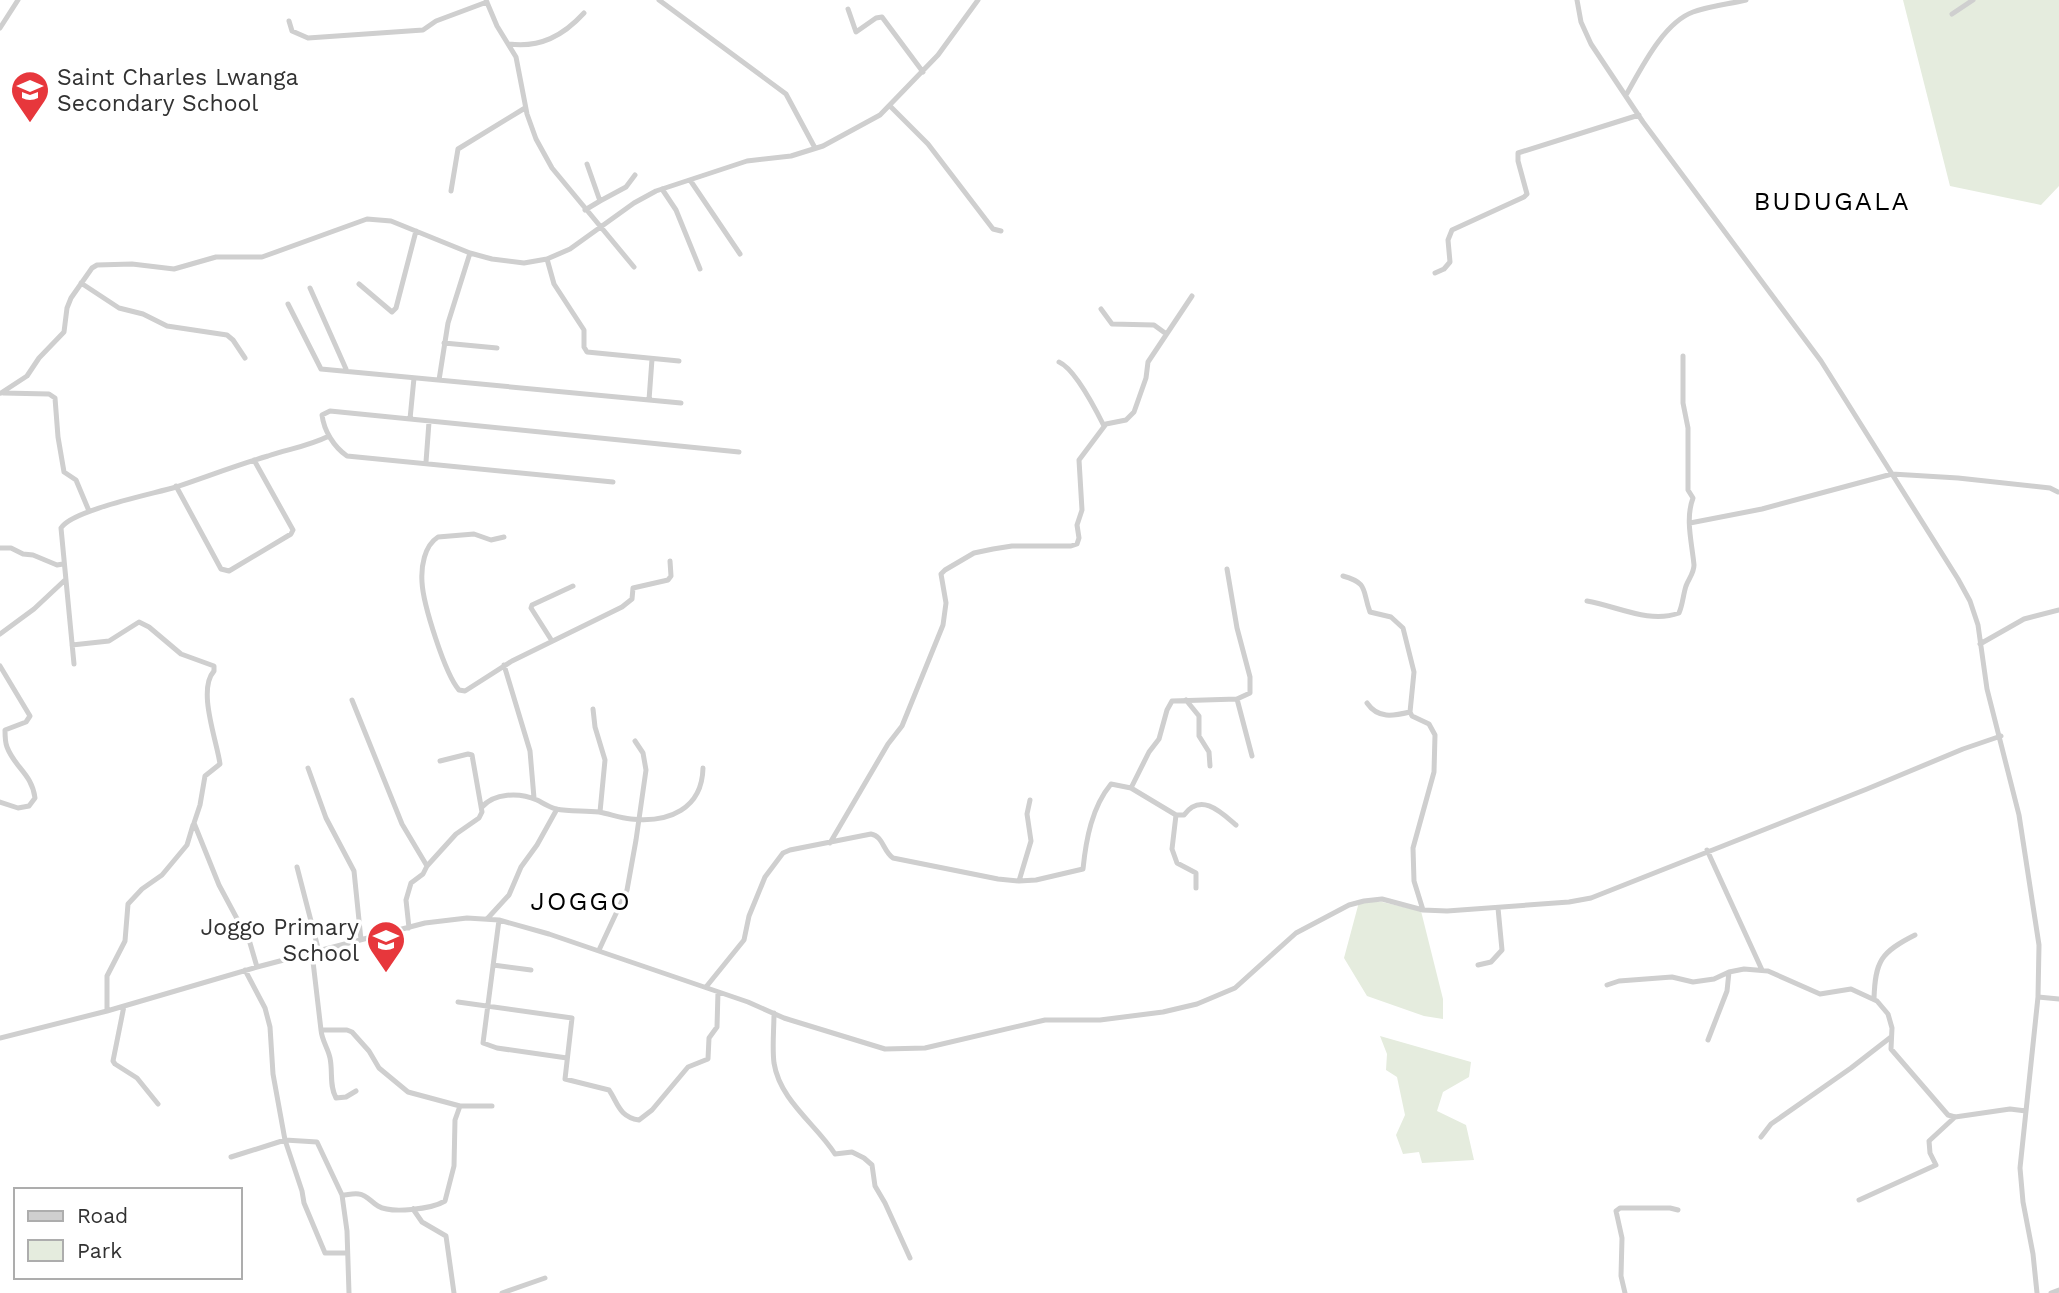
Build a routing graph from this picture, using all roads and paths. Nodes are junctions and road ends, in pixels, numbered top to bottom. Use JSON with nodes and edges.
{"nodes":[{"id":1,"x":18,"y":0,"type":"edge"},
{"id":2,"x":659,"y":0,"type":"edge"},
{"id":3,"x":978,"y":0,"type":"edge"},
{"id":4,"x":1577,"y":0,"type":"edge"},
{"id":5,"x":1746,"y":0,"type":"edge"},
{"id":6,"x":1973,"y":0,"type":"edge"},
{"id":7,"x":486,"y":1,"type":"edge"},
{"id":8,"x":848,"y":9,"type":"dead end"},
{"id":9,"x":584,"y":13,"type":"dead end"},
{"id":10,"x":1952,"y":14,"type":"dead end"},
{"id":11,"x":289,"y":21,"type":"dead end"},
{"id":12,"x":0,"y":28,"type":"edge"},
{"id":13,"x":509,"y":44,"type":"junction"},
{"id":14,"x":923,"y":72,"type":"junction"},
{"id":15,"x":1626,"y":95,"type":"junction"},
{"id":16,"x":891,"y":107,"type":"junction"},
{"id":17,"x":525,"y":108,"type":"junction"},
{"id":18,"x":1639,"y":115,"type":"junction"},
{"id":19,"x":815,"y":148,"type":"junction"},
{"id":20,"x":587,"y":164,"type":"dead end"},
{"id":21,"x":635,"y":176,"type":"dead end"},
{"id":22,"x":690,"y":180,"type":"junction"},
{"id":23,"x":662,"y":189,"type":"junction"},
{"id":24,"x":451,"y":191,"type":"dead end"},
{"id":25,"x":600,"y":201,"type":"junction"},
{"id":26,"x":585,"y":210,"type":"junction"},
{"id":27,"x":599,"y":227,"type":"junction"},
{"id":28,"x":416,"y":231,"type":"junction"},
{"id":29,"x":1001,"y":231,"type":"dead end"},
{"id":30,"x":470,"y":253,"type":"junction"},
{"id":31,"x":740,"y":254,"type":"dead end"},
{"id":32,"x":547,"y":259,"type":"junction"},
{"id":33,"x":634,"y":267,"type":"dead end"},
{"id":34,"x":700,"y":269,"type":"dead end"},
{"id":35,"x":1435,"y":272,"type":"dead end"},
{"id":36,"x":81,"y":283,"type":"junction"},
{"id":37,"x":359,"y":285,"type":"dead end"},
{"id":38,"x":310,"y":288,"type":"dead end"},
{"id":39,"x":1192,"y":296,"type":"dead end"},
{"id":40,"x":288,"y":304,"type":"dead end"},
{"id":41,"x":1101,"y":309,"type":"dead end"},
{"id":42,"x":1165,"y":333,"type":"junction"},
{"id":43,"x":444,"y":343,"type":"junction"},
{"id":44,"x":497,"y":348,"type":"dead end"},
{"id":45,"x":1683,"y":356,"type":"dead end"},
{"id":46,"x":245,"y":358,"type":"dead end"},
{"id":47,"x":652,"y":359,"type":"junction"},
{"id":48,"x":679,"y":361,"type":"dead end"},
{"id":49,"x":1059,"y":362,"type":"dead end"},
{"id":50,"x":346,"y":369,"type":"junction"},
{"id":51,"x":414,"y":378,"type":"junction"},
{"id":52,"x":439,"y":380,"type":"junction"},
{"id":53,"x":1,"y":393,"type":"edge"},
{"id":54,"x":649,"y":400,"type":"junction"},
{"id":55,"x":681,"y":403,"type":"dead end"},
{"id":56,"x":410,"y":419,"type":"junction"},
{"id":57,"x":429,"y":422,"type":"junction"},
{"id":58,"x":1104,"y":426,"type":"junction"},
{"id":59,"x":329,"y":436,"type":"junction"},
{"id":60,"x":739,"y":452,"type":"dead end"},
{"id":61,"x":254,"y":460,"type":"junction"},
{"id":62,"x":426,"y":462,"type":"junction"},
{"id":63,"x":1892,"y":474,"type":"junction"},
{"id":64,"x":613,"y":482,"type":"dead end"},
{"id":65,"x":176,"y":486,"type":"junction"},
{"id":66,"x":2058,"y":492,"type":"edge"},
{"id":67,"x":89,"y":511,"type":"junction"},
{"id":68,"x":1690,"y":523,"type":"junction"},
{"id":69,"x":504,"y":537,"type":"dead end"},
{"id":70,"x":0,"y":548,"type":"edge"},
{"id":71,"x":670,"y":561,"type":"dead end"},
{"id":72,"x":63,"y":564,"type":"junction"},
{"id":73,"x":1227,"y":569,"type":"dead end"},
{"id":74,"x":1343,"y":576,"type":"dead end"},
{"id":75,"x":65,"y":580,"type":"junction"},
{"id":76,"x":573,"y":586,"type":"dead end"},
{"id":77,"x":1587,"y":601,"type":"dead end"},
{"id":78,"x":2059,"y":610,"type":"edge"},
{"id":79,"x":0,"y":634,"type":"edge"},
{"id":80,"x":552,"y":641,"type":"junction"},
{"id":81,"x":1980,"y":644,"type":"junction"},
{"id":82,"x":72,"y":645,"type":"junction"},
{"id":83,"x":74,"y":664,"type":"dead end"},
{"id":84,"x":0,"y":666,"type":"edge"},
{"id":85,"x":504,"y":666,"type":"junction"},
{"id":86,"x":1237,"y":699,"type":"junction"},
{"id":87,"x":352,"y":700,"type":"dead end"},
{"id":88,"x":1186,"y":700,"type":"junction"},
{"id":89,"x":1367,"y":703,"type":"dead end"},
{"id":90,"x":593,"y":709,"type":"dead end"},
{"id":91,"x":1410,"y":712,"type":"junction"},
{"id":92,"x":2001,"y":737,"type":"junction"},
{"id":93,"x":635,"y":741,"type":"dead end"},
{"id":94,"x":1252,"y":756,"type":"dead end"},
{"id":95,"x":440,"y":761,"type":"dead end"},
{"id":96,"x":1210,"y":766,"type":"dead end"},
{"id":97,"x":308,"y":768,"type":"dead end"},
{"id":98,"x":703,"y":768,"type":"dead end"},
{"id":99,"x":1131,"y":788,"type":"junction"},
{"id":100,"x":534,"y":798,"type":"junction"},
{"id":101,"x":1030,"y":800,"type":"dead end"},
{"id":102,"x":0,"y":802,"type":"edge"},
{"id":103,"x":482,"y":807,"type":"junction"},
{"id":104,"x":557,"y":809,"type":"junction"},
{"id":105,"x":600,"y":812,"type":"junction"},
{"id":106,"x":1176,"y":816,"type":"junction"},
{"id":107,"x":639,"y":819,"type":"junction"},
{"id":108,"x":194,"y":823,"type":"junction"},
{"id":109,"x":1236,"y":825,"type":"dead end"},
{"id":110,"x":830,"y":843,"type":"junction"},
{"id":111,"x":1707,"y":850,"type":"junction"},
{"id":112,"x":427,"y":866,"type":"junction"},
{"id":113,"x":297,"y":867,"type":"dead end"},
{"id":114,"x":1019,"y":881,"type":"junction"},
{"id":115,"x":1196,"y":888,"type":"dead end"},
{"id":116,"x":1498,"y":908,"type":"junction"},
{"id":117,"x":1423,"y":910,"type":"junction"},
{"id":118,"x":487,"y":919,"type":"junction"},
{"id":119,"x":499,"y":920,"type":"junction"},
{"id":120,"x":409,"y":928,"type":"junction"},
{"id":121,"x":1915,"y":934,"type":"dead end"},
{"id":122,"x":361,"y":940,"type":"junction"},
{"id":123,"x":598,"y":950,"type":"junction"},
{"id":124,"x":316,"y":952,"type":"junction"},
{"id":125,"x":493,"y":965,"type":"junction"},
{"id":126,"x":1478,"y":965,"type":"dead end"},
{"id":127,"x":257,"y":967,"type":"junction"},
{"id":128,"x":245,"y":970,"type":"junction"},
{"id":129,"x":531,"y":970,"type":"dead end"},
{"id":130,"x":1762,"y":970,"type":"junction"},
{"id":131,"x":1729,"y":972,"type":"junction"},
{"id":132,"x":1607,"y":985,"type":"dead end"},
{"id":133,"x":706,"y":987,"type":"junction"},
{"id":134,"x":718,"y":992,"type":"junction"},
{"id":135,"x":2038,"y":998,"type":"junction"},
{"id":136,"x":1874,"y":999,"type":"junction"},
{"id":137,"x":2059,"y":999,"type":"edge"},
{"id":138,"x":458,"y":1002,"type":"dead end"},
{"id":139,"x":487,"y":1004,"type":"junction"},
{"id":140,"x":124,"y":1006,"type":"junction"},
{"id":141,"x":107,"y":1011,"type":"junction"},
{"id":142,"x":774,"y":1013,"type":"junction"},
{"id":143,"x":321,"y":1030,"type":"junction"},
{"id":144,"x":1891,"y":1036,"type":"junction"},
{"id":145,"x":0,"y":1038,"type":"edge"},
{"id":146,"x":1708,"y":1040,"type":"dead end"},
{"id":147,"x":566,"y":1058,"type":"junction"},
{"id":148,"x":356,"y":1090,"type":"dead end"},
{"id":149,"x":158,"y":1104,"type":"dead end"},
{"id":150,"x":460,"y":1106,"type":"junction"},
{"id":151,"x":492,"y":1106,"type":"dead end"},
{"id":152,"x":2026,"y":1111,"type":"junction"},
{"id":153,"x":1955,"y":1117,"type":"junction"},
{"id":154,"x":1761,"y":1137,"type":"dead end"},
{"id":155,"x":285,"y":1140,"type":"junction"},
{"id":156,"x":231,"y":1157,"type":"dead end"},
{"id":157,"x":342,"y":1195,"type":"junction"},
{"id":158,"x":1859,"y":1200,"type":"dead end"},
{"id":159,"x":412,"y":1209,"type":"junction"},
{"id":160,"x":1678,"y":1210,"type":"dead end"},
{"id":161,"x":347,"y":1253,"type":"junction"},
{"id":162,"x":910,"y":1258,"type":"dead end"},
{"id":163,"x":545,"y":1278,"type":"dead end"},
{"id":164,"x":2059,"y":1290,"type":"edge"},
{"id":165,"x":349,"y":1293,"type":"edge"},
{"id":166,"x":454,"y":1293,"type":"edge"},
{"id":167,"x":502,"y":1293,"type":"edge"},
{"id":168,"x":1625,"y":1293,"type":"edge"},
{"id":169,"x":2037,"y":1293,"type":"edge"},
{"id":170,"x":2051,"y":1293,"type":"edge"}],
"edges":[{"from":1,"to":12,"type":"street"},
{"from":2,"to":19,"type":"street"},
{"from":3,"to":14,"type":"street"},
{"from":4,"to":15,"type":"street"},
{"from":5,"to":15,"type":"street"},
{"from":6,"to":10,"type":"street"},
{"from":7,"to":11,"type":"street"},
{"from":7,"to":13,"type":"street"},
{"from":8,"to":14,"type":"street"},
{"from":9,"to":13,"type":"street"},
{"from":13,"to":17,"type":"street"},
{"from":14,"to":16,"type":"street"},
{"from":15,"to":18,"type":"street"},
{"from":16,"to":19,"type":"street"},
{"from":16,"to":29,"type":"street"},
{"from":17,"to":24,"type":"street"},
{"from":17,"to":26,"type":"street"},
{"from":18,"to":35,"type":"street"},
{"from":18,"to":63,"type":"street"},
{"from":19,"to":22,"type":"street"},
{"from":20,"to":25,"type":"street"},
{"from":21,"to":25,"type":"street"},
{"from":22,"to":23,"type":"street"},
{"from":22,"to":31,"type":"street"},
{"from":23,"to":27,"type":"street"},
{"from":23,"to":34,"type":"street"},
{"from":25,"to":26,"type":"street"},
{"from":26,"to":27,"type":"street"},
{"from":27,"to":32,"type":"street"},
{"from":27,"to":33,"type":"street"},
{"from":28,"to":30,"type":"street"},
{"from":28,"to":36,"type":"street"},
{"from":28,"to":37,"type":"street"},
{"from":30,"to":32,"type":"street"},
{"from":30,"to":43,"type":"street"},
{"from":32,"to":47,"type":"street"},
{"from":36,"to":46,"type":"street"},
{"from":36,"to":53,"type":"street"},
{"from":38,"to":50,"type":"street"},
{"from":39,"to":42,"type":"street"},
{"from":40,"to":50,"type":"street"},
{"from":41,"to":42,"type":"street"},
{"from":42,"to":58,"type":"street"},
{"from":43,"to":44,"type":"street"},
{"from":43,"to":52,"type":"street"},
{"from":45,"to":68,"type":"street"},
{"from":47,"to":48,"type":"street"},
{"from":47,"to":54,"type":"street"},
{"from":49,"to":58,"type":"street"},
{"from":50,"to":51,"type":"street"},
{"from":51,"to":52,"type":"street"},
{"from":51,"to":56,"type":"street"},
{"from":52,"to":54,"type":"street"},
{"from":53,"to":67,"type":"street"},
{"from":54,"to":55,"type":"street"},
{"from":56,"to":57,"type":"street"},
{"from":56,"to":59,"type":"street"},
{"from":57,"to":60,"type":"street"},
{"from":57,"to":62,"type":"street"},
{"from":58,"to":110,"type":"street"},
{"from":59,"to":61,"type":"street"},
{"from":59,"to":62,"type":"street"},
{"from":61,"to":65,"type":"street"},
{"from":61,"to":65,"type":"street"},
{"from":62,"to":64,"type":"street"},
{"from":63,"to":66,"type":"street"},
{"from":63,"to":68,"type":"street"},
{"from":63,"to":81,"type":"street"},
{"from":65,"to":67,"type":"street"},
{"from":67,"to":72,"type":"street"},
{"from":68,"to":77,"type":"street"},
{"from":69,"to":85,"type":"street"},
{"from":70,"to":72,"type":"street"},
{"from":71,"to":80,"type":"street"},
{"from":72,"to":75,"type":"street"},
{"from":73,"to":86,"type":"street"},
{"from":74,"to":91,"type":"street"},
{"from":75,"to":79,"type":"street"},
{"from":75,"to":82,"type":"street"},
{"from":76,"to":80,"type":"street"},
{"from":78,"to":81,"type":"street"},
{"from":80,"to":85,"type":"street"},
{"from":81,"to":92,"type":"street"},
{"from":82,"to":83,"type":"street"},
{"from":82,"to":108,"type":"street"},
{"from":84,"to":102,"type":"street"},
{"from":85,"to":100,"type":"street"},
{"from":86,"to":88,"type":"street"},
{"from":86,"to":94,"type":"street"},
{"from":87,"to":112,"type":"street"},
{"from":88,"to":96,"type":"street"},
{"from":88,"to":99,"type":"street"},
{"from":89,"to":91,"type":"street"},
{"from":90,"to":105,"type":"street"},
{"from":91,"to":117,"type":"street"},
{"from":92,"to":111,"type":"street"},
{"from":92,"to":135,"type":"street"},
{"from":93,"to":107,"type":"street"},
{"from":95,"to":103,"type":"street"},
{"from":97,"to":122,"type":"street"},
{"from":98,"to":107,"type":"street"},
{"from":99,"to":106,"type":"street"},
{"from":99,"to":114,"type":"street"},
{"from":100,"to":103,"type":"street"},
{"from":100,"to":104,"type":"street"},
{"from":101,"to":114,"type":"street"},
{"from":103,"to":112,"type":"street"},
{"from":104,"to":105,"type":"street"},
{"from":104,"to":118,"type":"street"},
{"from":105,"to":107,"type":"street"},
{"from":106,"to":109,"type":"street"},
{"from":106,"to":115,"type":"street"},
{"from":107,"to":123,"type":"street"},
{"from":108,"to":127,"type":"street"},
{"from":108,"to":141,"type":"street"},
{"from":110,"to":114,"type":"street"},
{"from":110,"to":133,"type":"street"},
{"from":111,"to":116,"type":"street"},
{"from":111,"to":130,"type":"street"},
{"from":112,"to":120,"type":"street"},
{"from":113,"to":124,"type":"street"},
{"from":116,"to":117,"type":"street"},
{"from":116,"to":126,"type":"street"},
{"from":117,"to":142,"type":"street"},
{"from":118,"to":119,"type":"street"},
{"from":118,"to":120,"type":"street"},
{"from":119,"to":123,"type":"street"},
{"from":119,"to":125,"type":"street"},
{"from":120,"to":122,"type":"street"},
{"from":121,"to":136,"type":"street"},
{"from":122,"to":124,"type":"street"},
{"from":123,"to":133,"type":"street"},
{"from":124,"to":127,"type":"street"},
{"from":124,"to":143,"type":"street"},
{"from":125,"to":129,"type":"street"},
{"from":125,"to":139,"type":"street"},
{"from":127,"to":128,"type":"street"},
{"from":128,"to":140,"type":"street"},
{"from":128,"to":155,"type":"street"},
{"from":130,"to":131,"type":"street"},
{"from":130,"to":136,"type":"street"},
{"from":131,"to":132,"type":"street"},
{"from":131,"to":146,"type":"street"},
{"from":133,"to":134,"type":"street"},
{"from":134,"to":142,"type":"street"},
{"from":134,"to":147,"type":"street"},
{"from":135,"to":137,"type":"street"},
{"from":135,"to":152,"type":"street"},
{"from":136,"to":144,"type":"street"},
{"from":138,"to":139,"type":"street"},
{"from":139,"to":147,"type":"street"},
{"from":139,"to":147,"type":"street"},
{"from":140,"to":141,"type":"street"},
{"from":140,"to":149,"type":"street"},
{"from":141,"to":145,"type":"street"},
{"from":142,"to":162,"type":"street"},
{"from":143,"to":148,"type":"street"},
{"from":143,"to":150,"type":"street"},
{"from":144,"to":153,"type":"street"},
{"from":144,"to":154,"type":"street"},
{"from":150,"to":151,"type":"street"},
{"from":150,"to":159,"type":"street"},
{"from":152,"to":153,"type":"street"},
{"from":152,"to":169,"type":"street"},
{"from":153,"to":158,"type":"street"},
{"from":155,"to":156,"type":"street"},
{"from":155,"to":157,"type":"street"},
{"from":155,"to":161,"type":"street"},
{"from":157,"to":159,"type":"street"},
{"from":157,"to":161,"type":"street"},
{"from":159,"to":166,"type":"street"},
{"from":160,"to":168,"type":"street"},
{"from":161,"to":165,"type":"street"},
{"from":163,"to":167,"type":"street"},
{"from":164,"to":170,"type":"street"}]}
